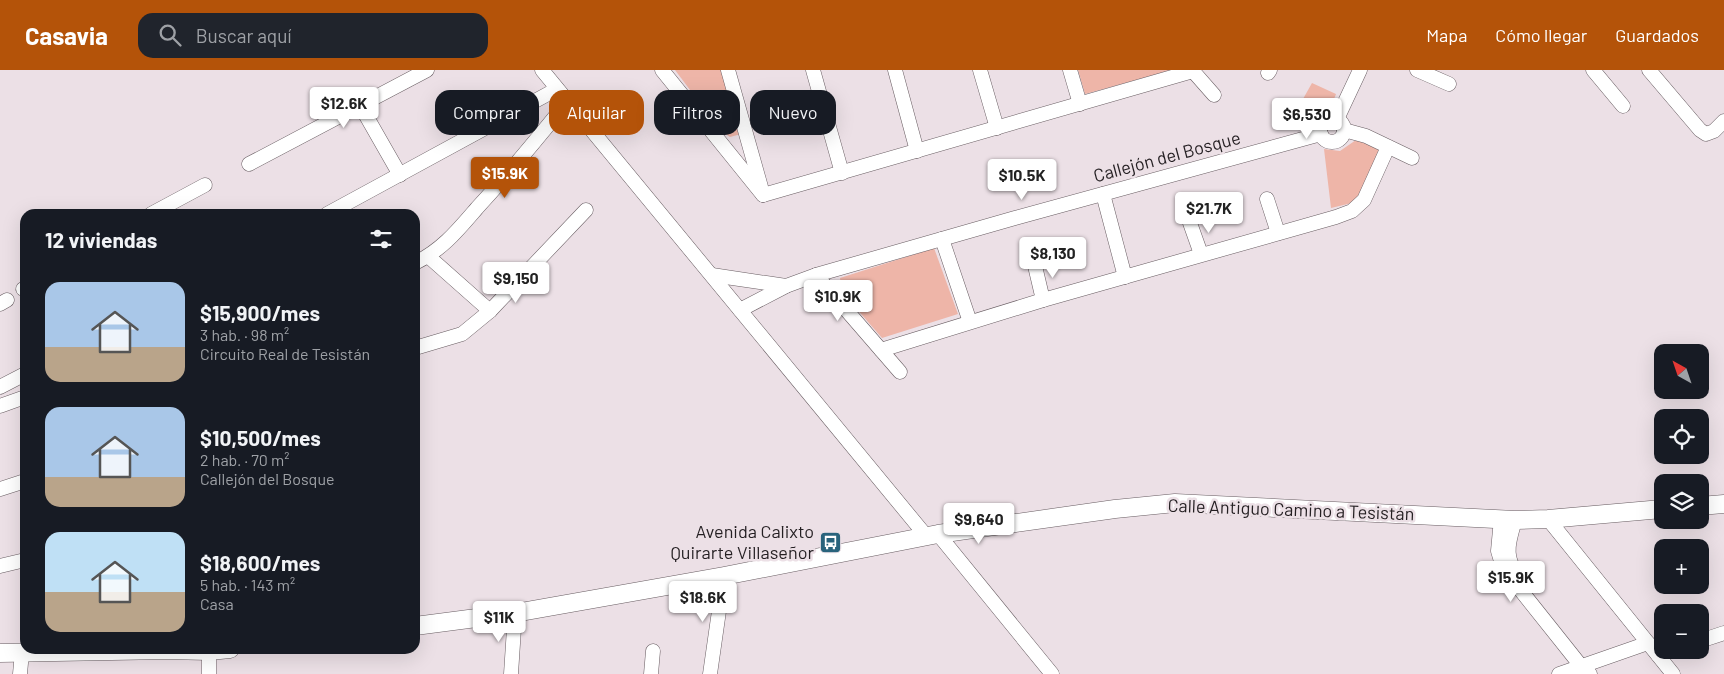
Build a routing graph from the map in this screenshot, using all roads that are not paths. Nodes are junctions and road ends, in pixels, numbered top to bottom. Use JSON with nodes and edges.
{"nodes":[{"id":1,"x":427,"y":70,"type":"edge"},
{"id":2,"x":542,"y":70,"type":"edge"},
{"id":3,"x":662,"y":70,"type":"edge"},
{"id":4,"x":728,"y":70,"type":"edge"},
{"id":5,"x":813,"y":70,"type":"edge"},
{"id":6,"x":895,"y":70,"type":"edge"},
{"id":7,"x":980,"y":70,"type":"edge"},
{"id":8,"x":1070,"y":70,"type":"edge"},
{"id":9,"x":1360,"y":70,"type":"edge"},
{"id":10,"x":1417,"y":70,"type":"edge"},
{"id":11,"x":1593,"y":70,"type":"edge"},
{"id":12,"x":1649,"y":70,"type":"edge"},
{"id":13,"x":1192,"y":71,"type":"edge"},
{"id":14,"x":1449,"y":84,"type":"dead end"},
{"id":15,"x":557,"y":89,"type":"joint"},
{"id":16,"x":1214,"y":96,"type":"dead end"},
{"id":17,"x":360,"y":104,"type":"junction"},
{"id":18,"x":1080,"y":104,"type":"junction"},
{"id":19,"x":1623,"y":106,"type":"dead end"},
{"id":20,"x":1724,"y":122,"type":"edge"},
{"id":21,"x":549,"y":124,"type":"edge"},
{"id":22,"x":1341,"y":124,"type":"junction"},
{"id":23,"x":996,"y":128,"type":"junction"},
{"id":24,"x":1320,"y":134,"type":"junction"},
{"id":25,"x":595,"y":135,"type":"edge"},
{"id":26,"x":1388,"y":147,"type":"junction"},
{"id":27,"x":917,"y":151,"type":"junction"},
{"id":28,"x":1412,"y":158,"type":"dead end"},
{"id":29,"x":249,"y":164,"type":"dead end"},
{"id":30,"x":842,"y":172,"type":"junction"},
{"id":31,"x":400,"y":175,"type":"junction"},
{"id":32,"x":205,"y":185,"type":"dead end"},
{"id":33,"x":1103,"y":194,"type":"junction"},
{"id":34,"x":763,"y":195,"type":"junction"},
{"id":35,"x":1267,"y":199,"type":"dead end"},
{"id":36,"x":161,"y":209,"type":"edge"},
{"id":37,"x":335,"y":209,"type":"edge"},
{"id":38,"x":586,"y":210,"type":"dead end"},
{"id":39,"x":1190,"y":223,"type":"dead end"},
{"id":40,"x":1278,"y":233,"type":"junction"},
{"id":41,"x":942,"y":239,"type":"junction"},
{"id":42,"x":1201,"y":254,"type":"junction"},
{"id":43,"x":429,"y":257,"type":"junction"},
{"id":44,"x":420,"y":262,"type":"edge"},
{"id":45,"x":1035,"y":266,"type":"dead end"},
{"id":46,"x":712,"y":275,"type":"junction"},
{"id":47,"x":816,"y":276,"type":"junction"},
{"id":48,"x":1125,"y":277,"type":"junction"},
{"id":49,"x":786,"y":286,"type":"junction"},
{"id":50,"x":1043,"y":300,"type":"junction"},
{"id":51,"x":740,"y":310,"type":"junction"},
{"id":52,"x":490,"y":311,"type":"junction"},
{"id":53,"x":970,"y":322,"type":"junction"},
{"id":54,"x":420,"y":347,"type":"edge"},
{"id":55,"x":881,"y":350,"type":"junction"},
{"id":56,"x":900,"y":372,"type":"dead end"},
{"id":57,"x":20,"y":377,"type":"edge"},
{"id":58,"x":0,"y":387,"type":"edge"},
{"id":59,"x":20,"y":399,"type":"edge"},
{"id":60,"x":0,"y":406,"type":"edge"},
{"id":61,"x":20,"y":483,"type":"edge"},
{"id":62,"x":0,"y":489,"type":"edge"},
{"id":63,"x":1724,"y":504,"type":"edge"},
{"id":64,"x":1709,"y":505,"type":"edge"},
{"id":65,"x":1654,"y":510,"type":"edge"},
{"id":66,"x":1508,"y":519,"type":"junction"},
{"id":67,"x":1548,"y":519,"type":"junction"},
{"id":68,"x":933,"y":535,"type":"junction"},
{"id":69,"x":20,"y":561,"type":"edge"},
{"id":70,"x":0,"y":566,"type":"edge"},
{"id":71,"x":724,"y":576,"type":"junction"},
{"id":72,"x":515,"y":613,"type":"junction"},
{"id":73,"x":420,"y":625,"type":"edge"},
{"id":74,"x":1724,"y":633,"type":"edge"},
{"id":75,"x":1709,"y":638,"type":"edge"},
{"id":76,"x":1648,"y":643,"type":"junction"},
{"id":77,"x":1654,"y":650,"type":"edge"},
{"id":78,"x":654,"y":651,"type":"dead end"},
{"id":79,"x":0,"y":652,"type":"edge"},
{"id":80,"x":20,"y":652,"type":"edge"},
{"id":81,"x":22,"y":654,"type":"edge"},
{"id":82,"x":209,"y":654,"type":"edge"},
{"id":83,"x":1661,"y":659,"type":"edge"},
{"id":84,"x":1589,"y":669,"type":"edge"},
{"id":85,"x":20,"y":674,"type":"edge"},
{"id":86,"x":209,"y":674,"type":"edge"},
{"id":87,"x":511,"y":674,"type":"edge"},
{"id":88,"x":651,"y":674,"type":"edge"},
{"id":89,"x":710,"y":674,"type":"edge"},
{"id":90,"x":1052,"y":674,"type":"edge"},
{"id":91,"x":1558,"y":674,"type":"edge"},
{"id":92,"x":1673,"y":674,"type":"edge"}],
"edges":[{"from":1,"to":17,"type":"street"},
{"from":2,"to":15,"type":"street"},
{"from":3,"to":34,"type":"street"},
{"from":4,"to":34,"type":"street"},
{"from":5,"to":30,"type":"street"},
{"from":6,"to":27,"type":"street"},
{"from":7,"to":23,"type":"street"},
{"from":8,"to":18,"type":"street"},
{"from":9,"to":22,"type":"street"},
{"from":10,"to":14,"type":"street"},
{"from":11,"to":19,"type":"street"},
{"from":12,"to":20,"type":"street"},
{"from":13,"to":16,"type":"street"},
{"from":13,"to":18,"type":"street"},
{"from":15,"to":31,"type":"street"},
{"from":17,"to":29,"type":"street"},
{"from":17,"to":31,"type":"street"},
{"from":18,"to":23,"type":"street"},
{"from":21,"to":43,"type":"street"},
{"from":22,"to":24,"type":"street"},
{"from":22,"to":24,"type":"street"},
{"from":22,"to":26,"type":"street"},
{"from":23,"to":27,"type":"street"},
{"from":24,"to":33,"type":"street","name":"Callejón del Bosque"},
{"from":25,"to":46,"type":"street"},
{"from":26,"to":28,"type":"street"},
{"from":26,"to":40,"type":"street"},
{"from":27,"to":30,"type":"street"},
{"from":30,"to":34,"type":"street"},
{"from":31,"to":37,"type":"street"},
{"from":32,"to":36,"type":"street"},
{"from":33,"to":41,"type":"street","name":"Callejón del Bosque"},
{"from":33,"to":48,"type":"street"},
{"from":35,"to":40,"type":"street"},
{"from":38,"to":52,"type":"street"},
{"from":39,"to":42,"type":"street"},
{"from":40,"to":42,"type":"street"},
{"from":41,"to":47,"type":"street","name":"Callejón del Bosque"},
{"from":41,"to":53,"type":"street"},
{"from":42,"to":48,"type":"street"},
{"from":43,"to":44,"type":"street"},
{"from":43,"to":52,"type":"street"},
{"from":45,"to":50,"type":"street"},
{"from":46,"to":49,"type":"street"},
{"from":46,"to":51,"type":"street"},
{"from":47,"to":49,"type":"street","name":"Callejón del Bosque"},
{"from":47,"to":55,"type":"street"},
{"from":48,"to":50,"type":"street"},
{"from":49,"to":51,"type":"street","name":"Callejón del Bosque"},
{"from":50,"to":53,"type":"street"},
{"from":51,"to":68,"type":"street"},
{"from":52,"to":54,"type":"street"},
{"from":53,"to":55,"type":"street"},
{"from":55,"to":56,"type":"street"},
{"from":57,"to":58,"type":"street"},
{"from":59,"to":60,"type":"street"},
{"from":61,"to":62,"type":"street"},
{"from":63,"to":64,"type":"street"},
{"from":65,"to":67,"type":"street","name":"Calle Antiguo Camino a Tesistán"},
{"from":66,"to":67,"type":"street","name":"Calle Antiguo Camino a Tesistán"},
{"from":66,"to":68,"type":"street","name":"Calle Antiguo Camino a Tesistán"},
{"from":66,"to":84,"type":"street"},
{"from":67,"to":76,"type":"street"},
{"from":68,"to":71,"type":"street","name":"Calle Antiguo Camino a Tesistán"},
{"from":68,"to":90,"type":"street"},
{"from":69,"to":70,"type":"street"},
{"from":71,"to":72,"type":"street","name":"Calle Antiguo Camino a Tesistán"},
{"from":71,"to":89,"type":"street"},
{"from":72,"to":73,"type":"street","name":"Calle Antiguo Camino a Tesistán"},
{"from":72,"to":87,"type":"street"},
{"from":74,"to":75,"type":"street"},
{"from":76,"to":77,"type":"street"},
{"from":76,"to":84,"type":"street"},
{"from":78,"to":88,"type":"street"},
{"from":79,"to":80,"type":"street"},
{"from":81,"to":85,"type":"street"},
{"from":82,"to":86,"type":"street"},
{"from":83,"to":92,"type":"street"},
{"from":84,"to":91,"type":"street"}]}
